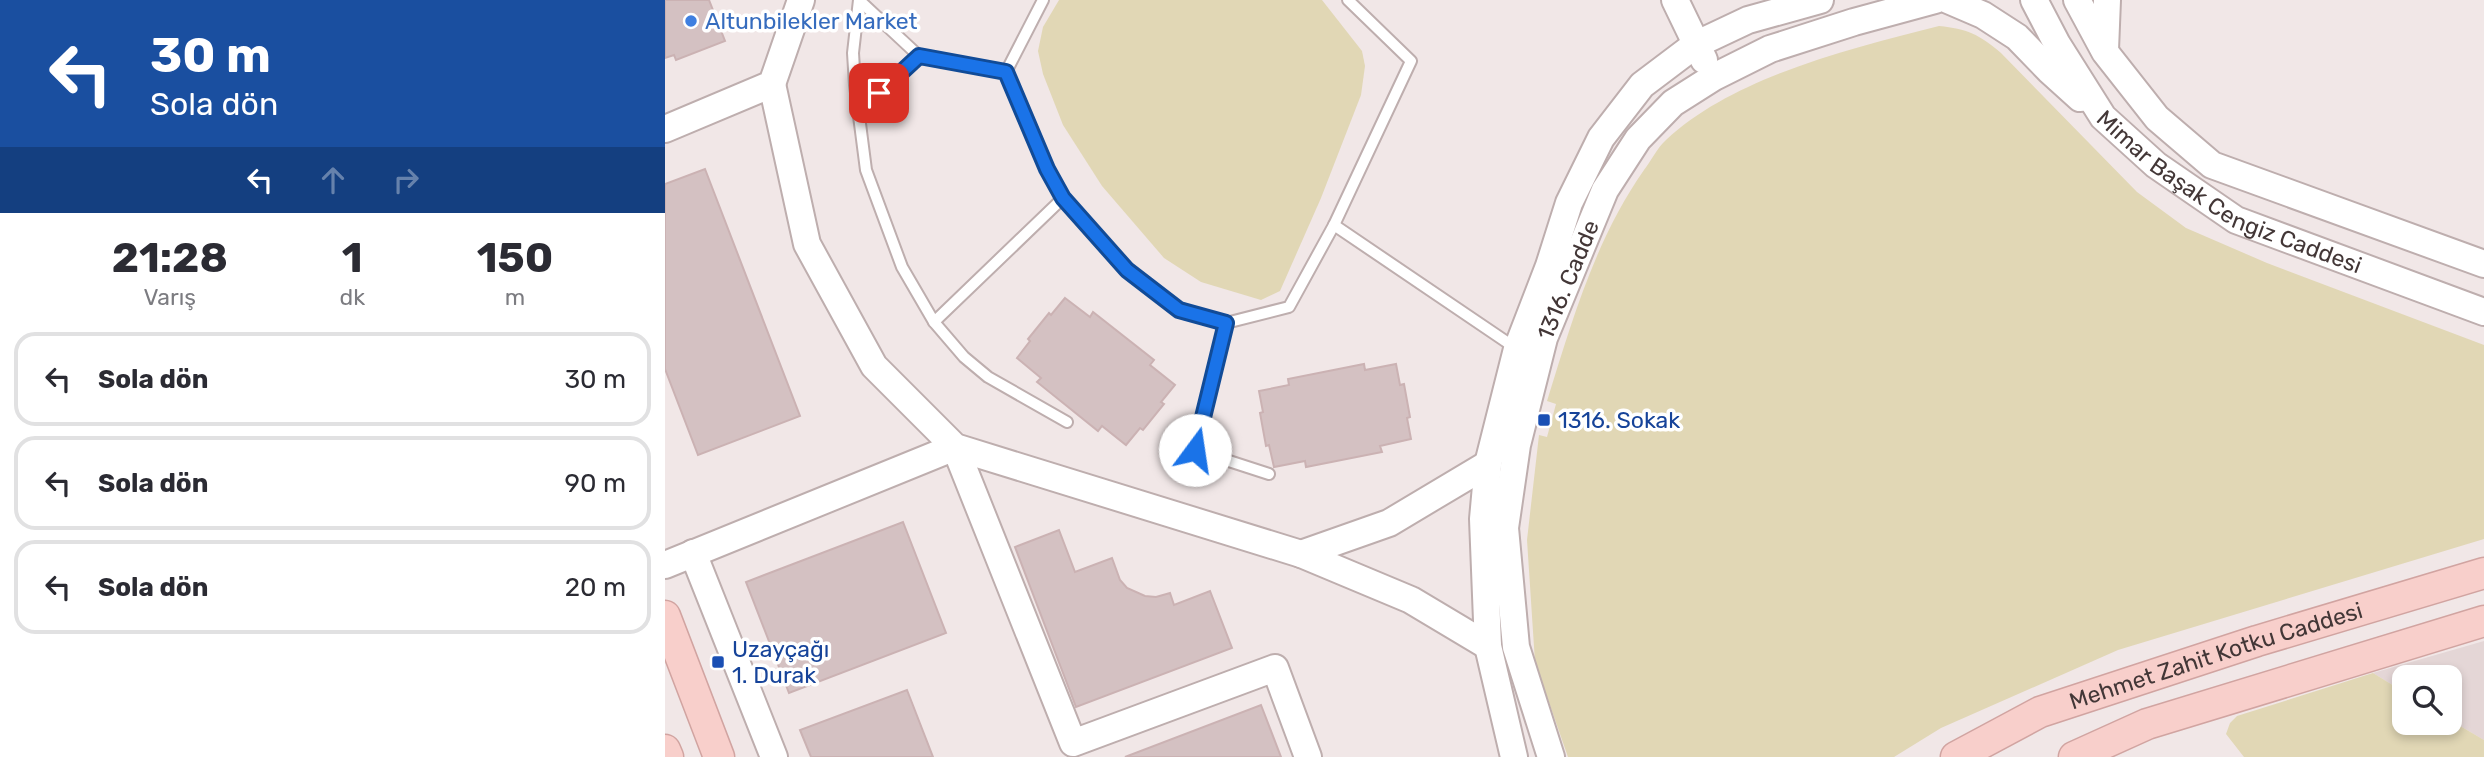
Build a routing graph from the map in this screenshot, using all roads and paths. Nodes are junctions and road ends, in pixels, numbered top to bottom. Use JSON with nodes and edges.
{"nodes":[{"id":1,"x":801,"y":0,"type":"edge"},
{"id":2,"x":859,"y":0,"type":"edge"},
{"id":3,"x":1044,"y":0,"type":"edge"},
{"id":4,"x":1348,"y":0,"type":"edge"},
{"id":5,"x":1675,"y":0,"type":"edge"},
{"id":6,"x":1820,"y":0,"type":"edge"},
{"id":7,"x":1935,"y":0,"type":"edge"},
{"id":8,"x":1948,"y":0,"type":"edge"},
{"id":9,"x":2034,"y":0,"type":"edge"},
{"id":10,"x":2077,"y":0,"type":"edge"},
{"id":11,"x":2107,"y":0,"type":"edge"},
{"id":12,"x":1695,"y":45,"type":"junction"},
{"id":13,"x":2105,"y":52,"type":"junction"},
{"id":14,"x":919,"y":56,"type":"junction"},
{"id":15,"x":1006,"y":72,"type":"junction"},
{"id":16,"x":1714,"y":77,"type":"junction"},
{"id":17,"x":772,"y":84,"type":"junction"},
{"id":18,"x":859,"y":112,"type":"junction"},
{"id":19,"x":2103,"y":117,"type":"junction"},
{"id":20,"x":665,"y":129,"type":"edge"},
{"id":21,"x":1063,"y":198,"type":"junction"},
{"id":22,"x":1334,"y":225,"type":"junction"},
{"id":23,"x":2484,"y":264,"type":"edge"},
{"id":24,"x":2484,"y":312,"type":"edge"},
{"id":25,"x":935,"y":322,"type":"junction"},
{"id":26,"x":1226,"y":323,"type":"junction"},
{"id":27,"x":1517,"y":349,"type":"junction"},
{"id":28,"x":1067,"y":422,"type":"dead end"},
{"id":29,"x":955,"y":447,"type":"junction"},
{"id":30,"x":1487,"y":464,"type":"junction"},
{"id":31,"x":1269,"y":474,"type":"dead end"},
{"id":32,"x":693,"y":553,"type":"junction"},
{"id":33,"x":1301,"y":554,"type":"junction"},
{"id":34,"x":665,"y":565,"type":"edge"},
{"id":35,"x":2484,"y":573,"type":"edge"},
{"id":36,"x":665,"y":616,"type":"edge"},
{"id":37,"x":2484,"y":621,"type":"edge"},
{"id":38,"x":1488,"y":646,"type":"junction"},
{"id":39,"x":665,"y":750,"type":"edge"},
{"id":40,"x":668,"y":757,"type":"edge"},
{"id":41,"x":719,"y":757,"type":"edge"},
{"id":42,"x":774,"y":757,"type":"edge"},
{"id":43,"x":1308,"y":757,"type":"edge"},
{"id":44,"x":1514,"y":757,"type":"edge"},
{"id":45,"x":1551,"y":757,"type":"edge"},
{"id":46,"x":1956,"y":757,"type":"edge"},
{"id":47,"x":2074,"y":757,"type":"edge"}],
"edges":[{"from":1,"to":17,"type":"street"},
{"from":2,"to":14,"type":"lane"},
{"from":2,"to":18,"type":"lane"},
{"from":3,"to":15,"type":"lane"},
{"from":4,"to":22,"type":"lane"},
{"from":5,"to":12,"type":"street"},
{"from":6,"to":12,"type":"street","name":"1316. Cadde"},
{"from":7,"to":16,"type":"street","name":"1316. Cadde"},
{"from":8,"to":19,"type":"street"},
{"from":9,"to":19,"type":"street","name":"Mimar Başak Cengiz Caddesi"},
{"from":10,"to":13,"type":"street","name":"Mimar Başak Cengiz Caddesi"},
{"from":11,"to":13,"type":"street"},
{"from":12,"to":16,"type":"street"},
{"from":12,"to":27,"type":"street","name":"1316. Cadde"},
{"from":13,"to":23,"type":"street","name":"Mimar Başak Cengiz Caddesi"},
{"from":14,"to":15,"type":"lane"},
{"from":14,"to":18,"type":"lane"},
{"from":15,"to":21,"type":"lane"},
{"from":16,"to":45,"type":"street","name":"1316. Cadde"},
{"from":17,"to":20,"type":"street"},
{"from":17,"to":29,"type":"street"},
{"from":18,"to":25,"type":"lane"},
{"from":19,"to":24,"type":"street","name":"Mimar Başak Cengiz Caddesi"},
{"from":21,"to":25,"type":"lane"},
{"from":21,"to":26,"type":"lane"},
{"from":22,"to":26,"type":"lane"},
{"from":22,"to":27,"type":"lane"},
{"from":25,"to":28,"type":"lane"},
{"from":26,"to":31,"type":"lane"},
{"from":27,"to":30,"type":"street","name":"1316. Cadde"},
{"from":29,"to":32,"type":"street"},
{"from":29,"to":33,"type":"street"},
{"from":29,"to":43,"type":"street"},
{"from":30,"to":33,"type":"street"},
{"from":30,"to":38,"type":"street","name":"1316. Cadde"},
{"from":32,"to":34,"type":"street"},
{"from":32,"to":42,"type":"street"},
{"from":33,"to":38,"type":"street"},
{"from":35,"to":46,"type":"main road","name":"Mehmet Zahit Kotku Caddesi"},
{"from":36,"to":41,"type":"main road"},
{"from":37,"to":47,"type":"main road","name":"Mehmet Zahit Kotku Caddesi"},
{"from":38,"to":44,"type":"street","name":"1316. Cadde"},
{"from":39,"to":40,"type":"main road"}]}
